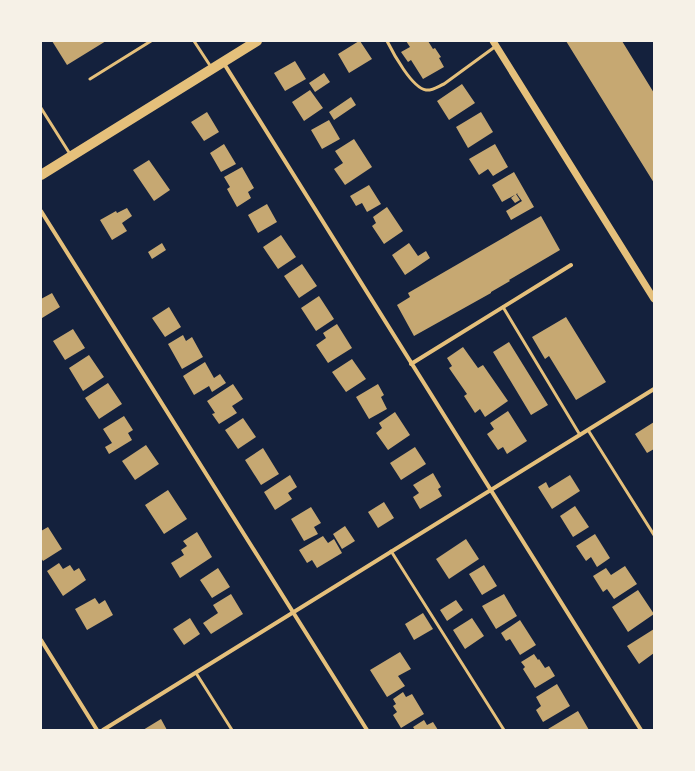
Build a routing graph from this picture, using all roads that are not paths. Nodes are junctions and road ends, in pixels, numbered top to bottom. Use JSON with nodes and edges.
{"nodes":[{"id":1,"x":151,"y":41,"type":"edge"},
{"id":2,"x":194,"y":41,"type":"edge"},
{"id":3,"x":256,"y":41,"type":"edge"},
{"id":4,"x":387,"y":41,"type":"edge"},
{"id":5,"x":494,"y":44,"type":"edge"},
{"id":6,"x":223,"y":62,"type":"junction"},
{"id":7,"x":212,"y":69,"type":"junction"},
{"id":8,"x":90,"y":79,"type":"dead end"},
{"id":9,"x":41,"y":108,"type":"edge"},
{"id":10,"x":71,"y":156,"type":"junction"},
{"id":11,"x":41,"y":174,"type":"edge"},
{"id":12,"x":41,"y":211,"type":"edge"},
{"id":13,"x":571,"y":265,"type":"dead end"},
{"id":14,"x":654,"y":299,"type":"edge"},
{"id":15,"x":503,"y":307,"type":"junction"},
{"id":16,"x":411,"y":364,"type":"junction"},
{"id":17,"x":654,"y":389,"type":"edge"},
{"id":18,"x":588,"y":430,"type":"junction"},
{"id":19,"x":580,"y":435,"type":"junction"},
{"id":20,"x":490,"y":490,"type":"junction"},
{"id":21,"x":654,"y":536,"type":"edge"},
{"id":22,"x":391,"y":551,"type":"junction"},
{"id":23,"x":293,"y":613,"type":"junction"},
{"id":24,"x":41,"y":640,"type":"edge"},
{"id":25,"x":196,"y":672,"type":"junction"},
{"id":26,"x":97,"y":730,"type":"edge"},
{"id":27,"x":103,"y":730,"type":"edge"},
{"id":28,"x":232,"y":730,"type":"edge"},
{"id":29,"x":367,"y":730,"type":"edge"},
{"id":30,"x":504,"y":730,"type":"edge"},
{"id":31,"x":641,"y":730,"type":"edge"}],
"edges":[{"from":1,"to":8,"type":"lane"},
{"from":2,"to":7,"type":"lane"},
{"from":3,"to":6,"type":"main road"},
{"from":4,"to":5,"type":"lane"},
{"from":5,"to":14,"type":"street"},
{"from":6,"to":7,"type":"main road"},
{"from":6,"to":16,"type":"street"},
{"from":7,"to":10,"type":"main road"},
{"from":9,"to":10,"type":"lane"},
{"from":10,"to":11,"type":"main road"},
{"from":12,"to":23,"type":"street"},
{"from":13,"to":15,"type":"street"},
{"from":15,"to":16,"type":"street"},
{"from":15,"to":19,"type":"lane"},
{"from":16,"to":20,"type":"street"},
{"from":17,"to":18,"type":"street"},
{"from":18,"to":19,"type":"street"},
{"from":18,"to":21,"type":"lane"},
{"from":19,"to":20,"type":"street"},
{"from":20,"to":22,"type":"street"},
{"from":20,"to":31,"type":"street"},
{"from":22,"to":23,"type":"street"},
{"from":22,"to":30,"type":"lane"},
{"from":23,"to":25,"type":"street"},
{"from":23,"to":29,"type":"street"},
{"from":24,"to":26,"type":"street"},
{"from":25,"to":27,"type":"street"},
{"from":25,"to":28,"type":"lane"}]}
